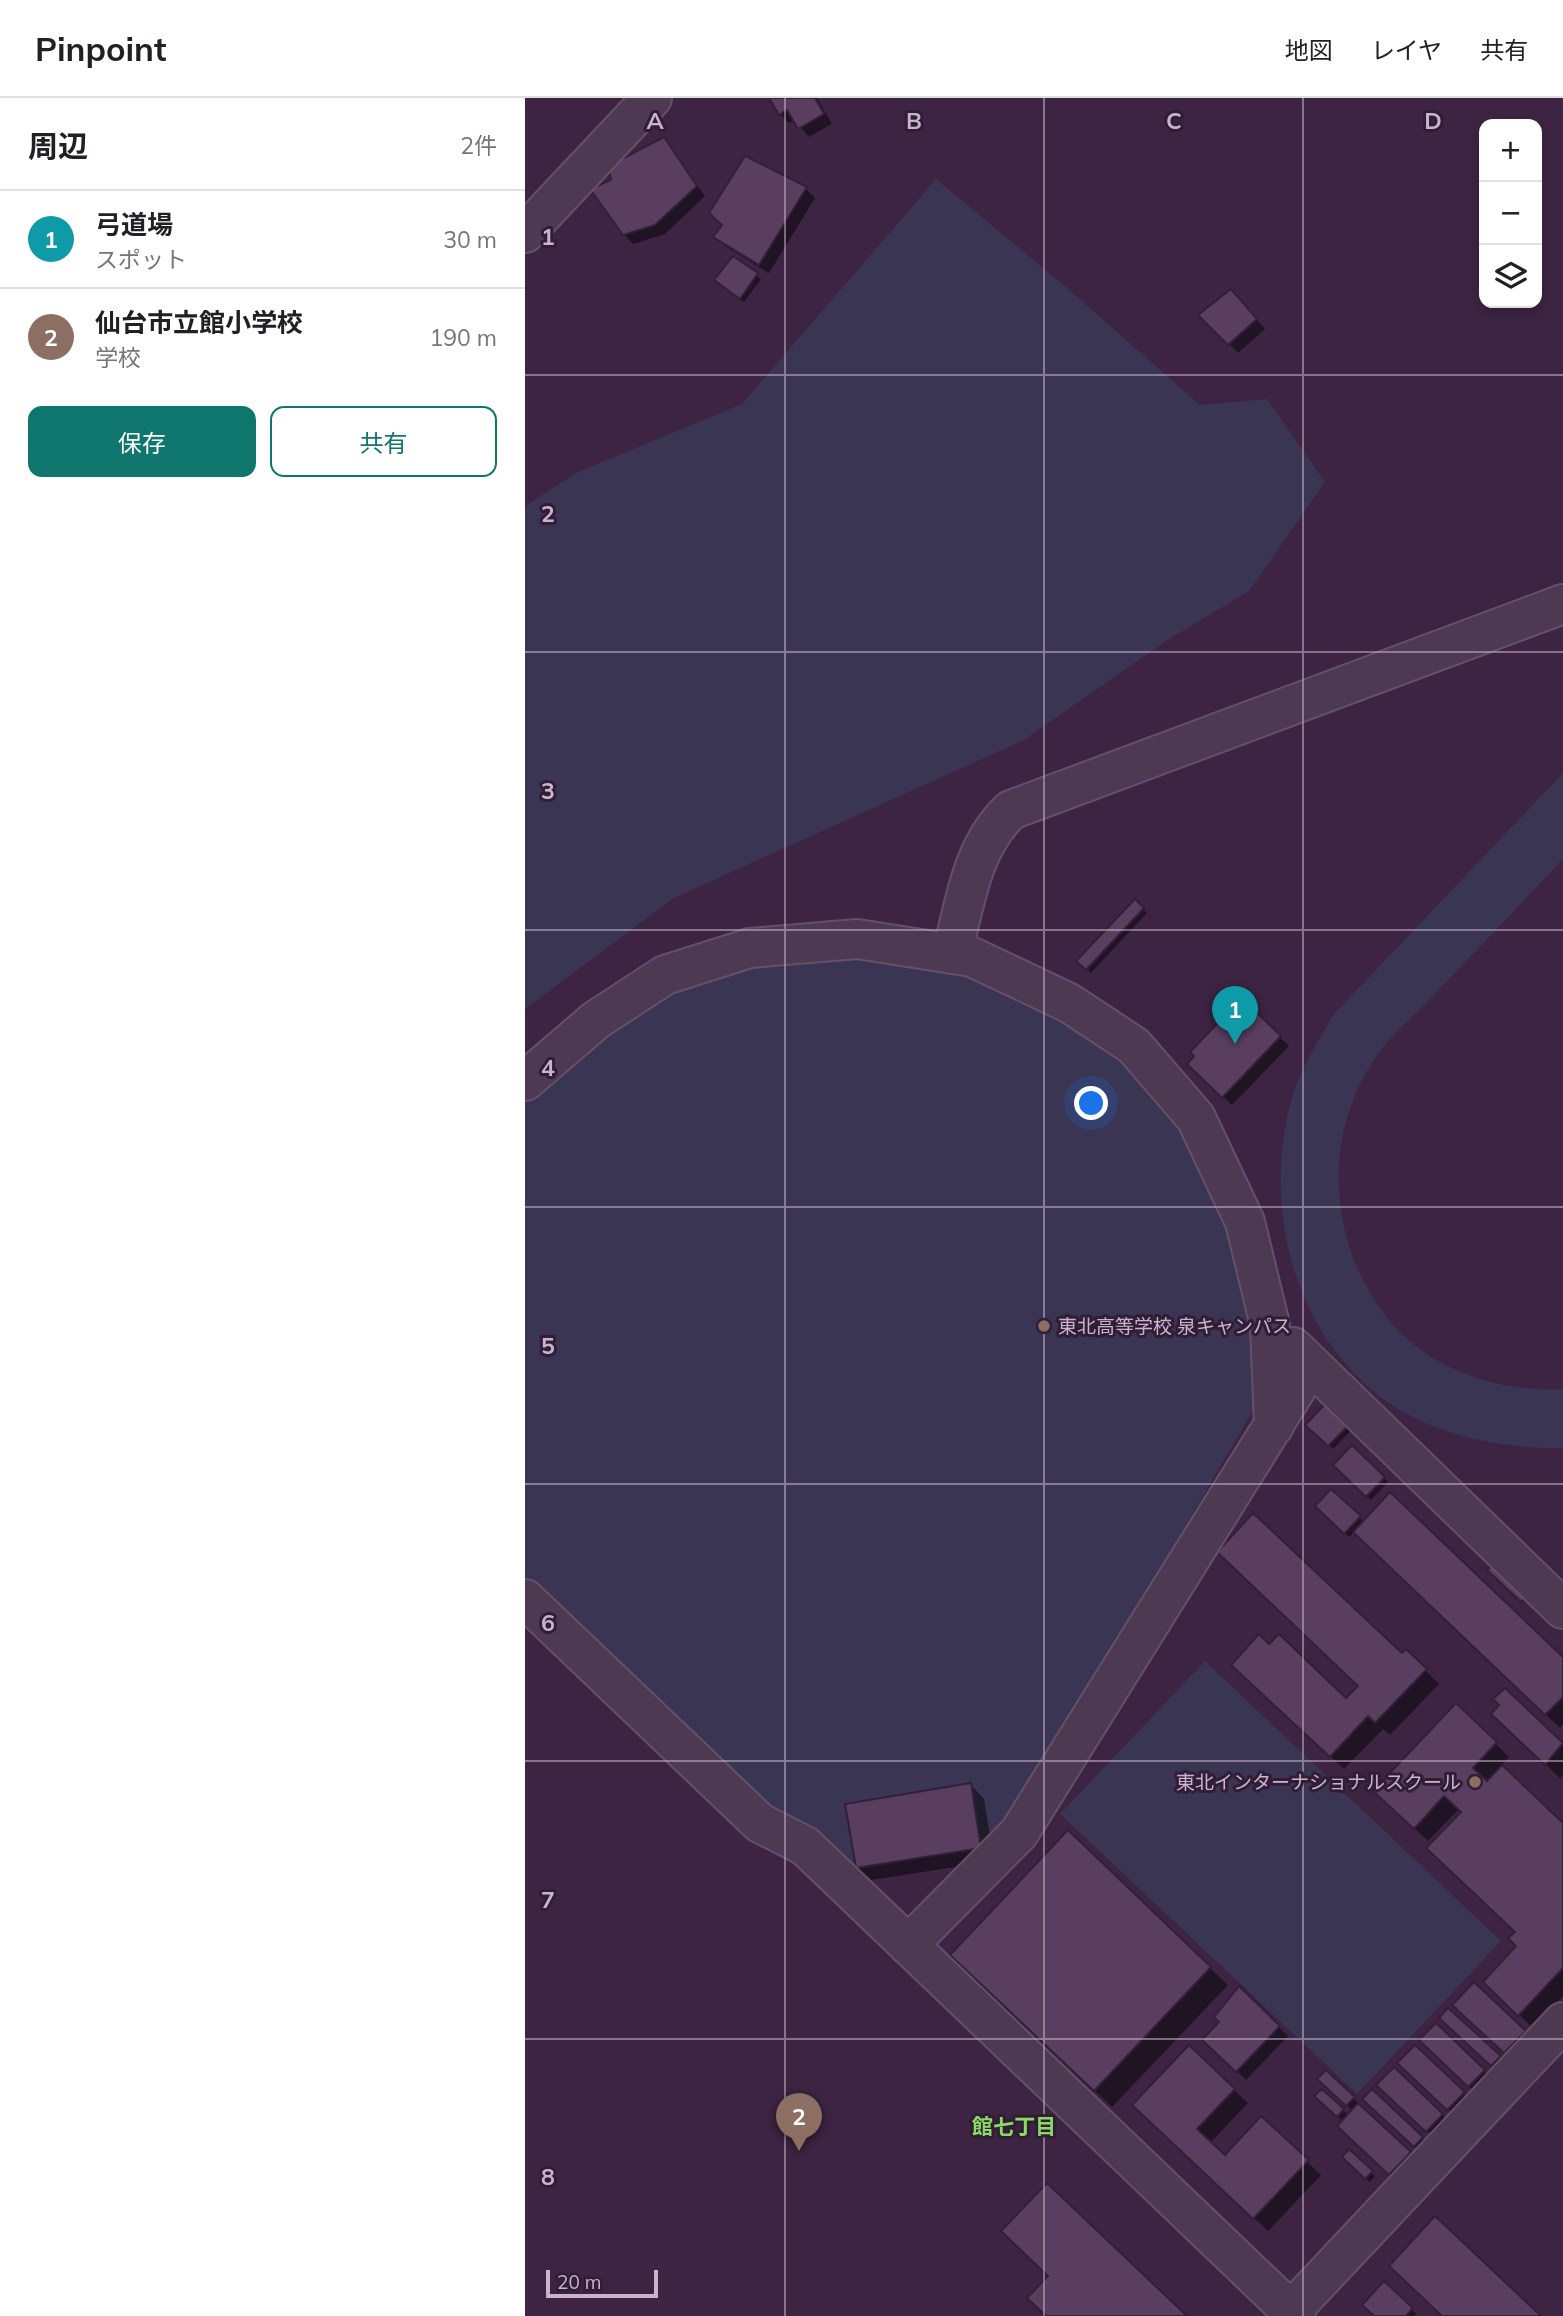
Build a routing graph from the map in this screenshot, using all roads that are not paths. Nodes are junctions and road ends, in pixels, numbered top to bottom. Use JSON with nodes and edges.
{"nodes":[{"id":1,"x":652,"y":98,"type":"edge"},
{"id":2,"x":525,"y":233,"type":"edge"},
{"id":3,"x":1563,"y":604,"type":"edge"},
{"id":4,"x":952,"y":954,"type":"junction"},
{"id":5,"x":525,"y":1081,"type":"edge"},
{"id":6,"x":1269,"y":1325,"type":"junction"},
{"id":7,"x":1311,"y":1365,"type":"junction"},
{"id":8,"x":1273,"y":1426,"type":"junction"},
{"id":9,"x":525,"y":1599,"type":"edge"},
{"id":10,"x":1563,"y":1609,"type":"edge"},
{"id":11,"x":908,"y":1945,"type":"junction"},
{"id":12,"x":1563,"y":2022,"type":"edge"},
{"id":13,"x":1294,"y":2313,"type":"edge"}],
"edges":[{"from":1,"to":2,"type":"street"},
{"from":3,"to":4,"type":"street"},
{"from":4,"to":5,"type":"street"},
{"from":4,"to":6,"type":"street"},
{"from":6,"to":7,"type":"street"},
{"from":6,"to":8,"type":"street"},
{"from":7,"to":8,"type":"street"},
{"from":7,"to":10,"type":"street"},
{"from":8,"to":11,"type":"street"},
{"from":9,"to":11,"type":"street"},
{"from":11,"to":13,"type":"street"},
{"from":12,"to":13,"type":"street"}]}
